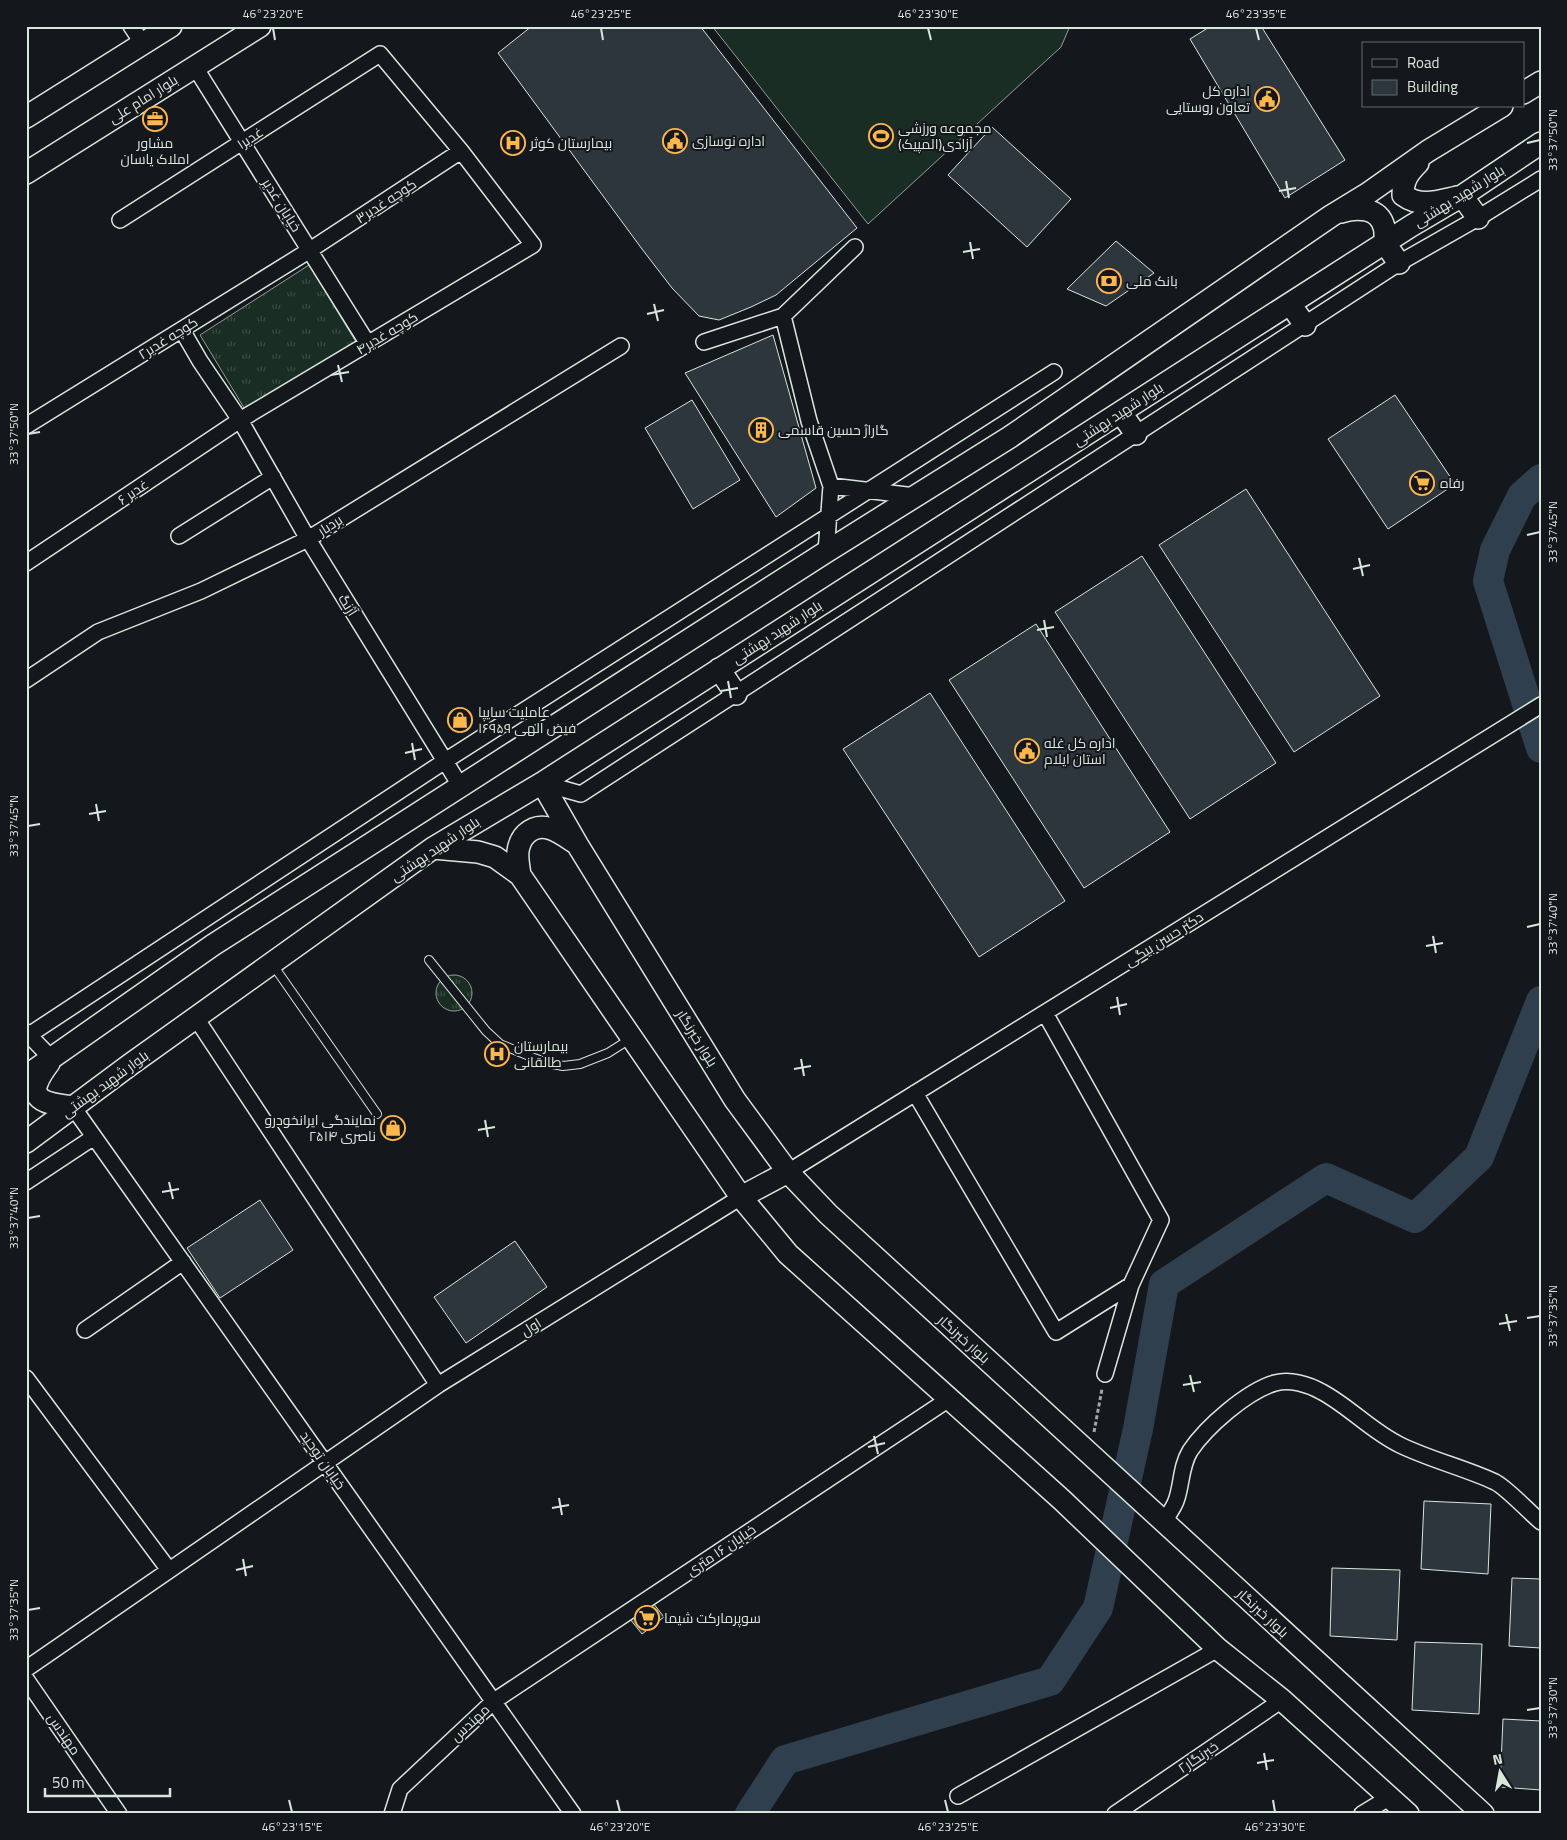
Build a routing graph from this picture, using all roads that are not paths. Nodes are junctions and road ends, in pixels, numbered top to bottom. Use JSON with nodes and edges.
{"nodes":[{"id":1,"x":131,"y":26,"type":"edge"},
{"id":2,"x":171,"y":26,"type":"edge"},
{"id":3,"x":260,"y":26,"type":"edge"},
{"id":4,"x":143,"y":44,"type":"junction"},
{"id":5,"x":195,"y":67,"type":"junction"},
{"id":6,"x":1541,"y":82,"type":"edge"},
{"id":7,"x":1524,"y":92,"type":"edge"},
{"id":8,"x":1499,"y":108,"type":"edge"},
{"id":9,"x":26,"y":117,"type":"edge"},
{"id":10,"x":243,"y":142,"type":"junction"},
{"id":11,"x":1541,"y":143,"type":"edge"},
{"id":12,"x":461,"y":152,"type":"junction"},
{"id":13,"x":1428,"y":152,"type":"junction"},
{"id":14,"x":26,"y":173,"type":"edge"},
{"id":15,"x":1541,"y":179,"type":"edge"},
{"id":16,"x":1462,"y":196,"type":"junction"},
{"id":17,"x":1331,"y":216,"type":"junction"},
{"id":18,"x":1478,"y":218,"type":"junction"},
{"id":19,"x":120,"y":220,"type":"dead end"},
{"id":20,"x":1386,"y":243,"type":"junction"},
{"id":21,"x":856,"y":247,"type":"dead end"},
{"id":22,"x":310,"y":250,"type":"junction"},
{"id":23,"x":1399,"y":263,"type":"junction"},
{"id":24,"x":1290,"y":304,"type":"junction"},
{"id":25,"x":783,"y":316,"type":"junction"},
{"id":26,"x":1305,"y":325,"type":"junction"},
{"id":27,"x":182,"y":330,"type":"junction"},
{"id":28,"x":704,"y":342,"type":"dead end"},
{"id":29,"x":368,"y":344,"type":"junction"},
{"id":30,"x":621,"y":346,"type":"dead end"},
{"id":31,"x":1054,"y":372,"type":"dead end"},
{"id":32,"x":1121,"y":413,"type":"junction"},
{"id":33,"x":240,"y":420,"type":"junction"},
{"id":34,"x":26,"y":426,"type":"edge"},
{"id":35,"x":1136,"y":434,"type":"junction"},
{"id":36,"x":273,"y":477,"type":"junction"},
{"id":37,"x":831,"y":486,"type":"junction"},
{"id":38,"x":866,"y":491,"type":"junction"},
{"id":39,"x":915,"y":496,"type":"junction"},
{"id":40,"x":828,"y":515,"type":"junction"},
{"id":41,"x":179,"y":536,"type":"dead end"},
{"id":42,"x":308,"y":539,"type":"junction"},
{"id":43,"x":826,"y":552,"type":"junction"},
{"id":44,"x":26,"y":563,"type":"edge"},
{"id":45,"x":719,"y":669,"type":"junction"},
{"id":46,"x":26,"y":680,"type":"edge"},
{"id":47,"x":736,"y":694,"type":"junction"},
{"id":48,"x":1541,"y":705,"type":"edge"},
{"id":49,"x":445,"y":761,"type":"junction"},
{"id":50,"x":542,"y":783,"type":"junction"},
{"id":51,"x":461,"y":787,"type":"junction"},
{"id":52,"x":577,"y":844,"type":"junction"},
{"id":53,"x":432,"y":848,"type":"junction"},
{"id":54,"x":520,"y":875,"type":"junction"},
{"id":55,"x":429,"y":960,"type":"dead end"},
{"id":56,"x":271,"y":964,"type":"junction"},
{"id":57,"x":1045,"y":1013,"type":"junction"},
{"id":58,"x":196,"y":1018,"type":"junction"},
{"id":59,"x":27,"y":1035,"type":"edge"},
{"id":60,"x":631,"y":1038,"type":"junction"},
{"id":61,"x":52,"y":1059,"type":"junction"},
{"id":62,"x":26,"y":1076,"type":"edge"},
{"id":63,"x":915,"y":1093,"type":"junction"},
{"id":64,"x":73,"y":1107,"type":"junction"},
{"id":65,"x":377,"y":1114,"type":"dead end"},
{"id":66,"x":94,"y":1137,"type":"junction"},
{"id":67,"x":26,"y":1142,"type":"edge"},
{"id":68,"x":788,"y":1172,"type":"junction"},
{"id":69,"x":26,"y":1182,"type":"edge"},
{"id":70,"x":741,"y":1198,"type":"junction"},
{"id":71,"x":183,"y":1262,"type":"junction"},
{"id":72,"x":1131,"y":1285,"type":"junction"},
{"id":73,"x":85,"y":1330,"type":"dead end"},
{"id":74,"x":1105,"y":1374,"type":"road end"},
{"id":75,"x":26,"y":1378,"type":"edge"},
{"id":76,"x":438,"y":1385,"type":"junction"},
{"id":77,"x":949,"y":1399,"type":"junction"},
{"id":78,"x":325,"y":1462,"type":"junction"},
{"id":79,"x":1164,"y":1521,"type":"junction"},
{"id":80,"x":1541,"y":1522,"type":"edge"},
{"id":81,"x":170,"y":1570,"type":"junction"},
{"id":82,"x":1218,"y":1649,"type":"junction"},
{"id":83,"x":26,"y":1669,"type":"edge"},
{"id":84,"x":26,"y":1678,"type":"edge"},
{"id":85,"x":1282,"y":1700,"type":"junction"},
{"id":86,"x":494,"y":1701,"type":"junction"},
{"id":87,"x":958,"y":1796,"type":"dead end"},
{"id":88,"x":1390,"y":1797,"type":"junction"},
{"id":89,"x":119,"y":1814,"type":"edge"},
{"id":90,"x":392,"y":1814,"type":"edge"},
{"id":91,"x":573,"y":1814,"type":"edge"},
{"id":92,"x":1115,"y":1814,"type":"edge"},
{"id":93,"x":1362,"y":1814,"type":"edge"},
{"id":94,"x":1408,"y":1814,"type":"edge"},
{"id":95,"x":1483,"y":1814,"type":"edge"}],
"edges":[{"from":1,"to":4,"type":"street"},
{"from":2,"to":4,"type":"main road"},
{"from":3,"to":5,"type":"main road","name":"بلوار امام على"},
{"from":4,"to":9,"type":"main road"},
{"from":5,"to":10,"type":"street","name":"خیابان غدیر"},
{"from":5,"to":14,"type":"main road","name":"بلوار امام على"},
{"from":6,"to":7,"type":"main road"},
{"from":8,"to":13,"type":"main road"},
{"from":10,"to":12,"type":"street","name":"غدیر۱"},
{"from":10,"to":19,"type":"street","name":"غدیر۱"},
{"from":10,"to":22,"type":"street","name":"خیابان غدیر"},
{"from":11,"to":16,"type":"main road","name":"بلوار شهید بهشتی"},
{"from":12,"to":22,"type":"street","name":"کوچه غدیر۳"},
{"from":12,"to":29,"type":"street","name":"کوچه غدیر۴"},
{"from":13,"to":16,"type":"main road"},
{"from":13,"to":17,"type":"main road"},
{"from":15,"to":18,"type":"street"},
{"from":16,"to":18,"type":"main road"},
{"from":16,"to":20,"type":"main road","name":"بلوار شهید بهشتی"},
{"from":17,"to":20,"type":"main road"},
{"from":17,"to":39,"type":"main road"},
{"from":18,"to":23,"type":"street"},
{"from":20,"to":23,"type":"main road"},
{"from":20,"to":24,"type":"main road","name":"بلوار شهید بهشتی"},
{"from":21,"to":25,"type":"street"},
{"from":22,"to":27,"type":"street","name":"کوچه غدیر۲"},
{"from":22,"to":29,"type":"street","name":"خیابان غدیر"},
{"from":23,"to":26,"type":"street"},
{"from":24,"to":26,"type":"main road"},
{"from":24,"to":32,"type":"main road","name":"بلوار شهید بهشتی"},
{"from":25,"to":28,"type":"street"},
{"from":25,"to":37,"type":"street"},
{"from":26,"to":35,"type":"street"},
{"from":27,"to":33,"type":"street","name":"آژنگ"},
{"from":27,"to":34,"type":"street","name":"کوچه غدیر۲"},
{"from":29,"to":33,"type":"street","name":"کوچه غدیر۴"},
{"from":30,"to":42,"type":"street","name":"بردبار"},
{"from":31,"to":38,"type":"street"},
{"from":32,"to":35,"type":"main road"},
{"from":32,"to":45,"type":"main road","name":"بلوار شهید بهشتی"},
{"from":33,"to":36,"type":"street","name":"آژنگ"},
{"from":33,"to":44,"type":"street","name":"غدیر ۶"},
{"from":35,"to":47,"type":"street"},
{"from":36,"to":41,"type":"street"},
{"from":36,"to":42,"type":"street","name":"آژنگ"},
{"from":37,"to":38,"type":"street"},
{"from":37,"to":40,"type":"street"},
{"from":38,"to":39,"type":"street"},
{"from":38,"to":40,"type":"street"},
{"from":39,"to":43,"type":"main road"},
{"from":40,"to":43,"type":"street"},
{"from":40,"to":49,"type":"street"},
{"from":42,"to":46,"type":"street","name":"بردبار"},
{"from":42,"to":49,"type":"street","name":"آژنگ"},
{"from":43,"to":51,"type":"main road"},
{"from":45,"to":47,"type":"main road"},
{"from":45,"to":50,"type":"main road","name":"بلوار شهید بهشتی"},
{"from":47,"to":50,"type":"street"},
{"from":48,"to":57,"type":"street","name":"دکتر حسن بیگی"},
{"from":49,"to":51,"type":"street","name":"آژنگ"},
{"from":49,"to":59,"type":"street"},
{"from":50,"to":52,"type":"main road","name":"بلوار خبرنگار"},
{"from":50,"to":53,"type":"main road","name":"بلوار شهید بهشتی"},
{"from":51,"to":61,"type":"main road"},
{"from":52,"to":54,"type":"main road"},
{"from":52,"to":68,"type":"main road","name":"بلوار خبرنگار"},
{"from":53,"to":54,"type":"main road"},
{"from":53,"to":56,"type":"main road","name":"بلوار شهید بهشتی"},
{"from":54,"to":60,"type":"main road"},
{"from":55,"to":60,"type":"lane"},
{"from":56,"to":58,"type":"main road","name":"بلوار شهید بهشتی"},
{"from":56,"to":65,"type":"lane"},
{"from":57,"to":63,"type":"street","name":"دکتر حسن بیگی"},
{"from":57,"to":72,"type":"street"},
{"from":58,"to":64,"type":"main road","name":"بلوار شهید بهشتی"},
{"from":58,"to":76,"type":"street"},
{"from":59,"to":61,"type":"street"},
{"from":60,"to":70,"type":"main road"},
{"from":61,"to":62,"type":"main road"},
{"from":61,"to":64,"type":"main road"},
{"from":63,"to":68,"type":"street","name":"دکتر حسن بیگی"},
{"from":63,"to":72,"type":"street"},
{"from":64,"to":66,"type":"street","name":"خیابان توحید"},
{"from":64,"to":67,"type":"main road","name":"بلوار شهید بهشتی"},
{"from":66,"to":69,"type":"street"},
{"from":66,"to":71,"type":"street","name":"خیابان توحید"},
{"from":68,"to":70,"type":"main road"},
{"from":68,"to":79,"type":"main road","name":"بلوار خبرنگار"},
{"from":70,"to":76,"type":"street","name":"اول"},
{"from":70,"to":77,"type":"main road"},
{"from":71,"to":73,"type":"street"},
{"from":71,"to":78,"type":"street","name":"خیابان توحید"},
{"from":72,"to":74,"type":"street"},
{"from":75,"to":81,"type":"street"},
{"from":76,"to":78,"type":"street","name":"اول"},
{"from":77,"to":82,"type":"main road"},
{"from":77,"to":86,"type":"street","name":"خیابان ۱۶ متری"},
{"from":78,"to":81,"type":"street","name":"اول"},
{"from":78,"to":86,"type":"street","name":"خیابان توحید"},
{"from":79,"to":80,"type":"street"},
{"from":79,"to":95,"type":"main road","name":"بلوار خبرنگار"},
{"from":81,"to":83,"type":"street","name":"اول"},
{"from":82,"to":85,"type":"main road"},
{"from":82,"to":87,"type":"street"},
{"from":84,"to":89,"type":"street","name":"مهندس"},
{"from":85,"to":88,"type":"main road"},
{"from":85,"to":92,"type":"street","name":"خبرنگار۲"},
{"from":86,"to":90,"type":"street","name":"مهندس"},
{"from":86,"to":91,"type":"street","name":"خیابان توحید"},
{"from":88,"to":93,"type":"street"},
{"from":88,"to":94,"type":"main road"}]}
